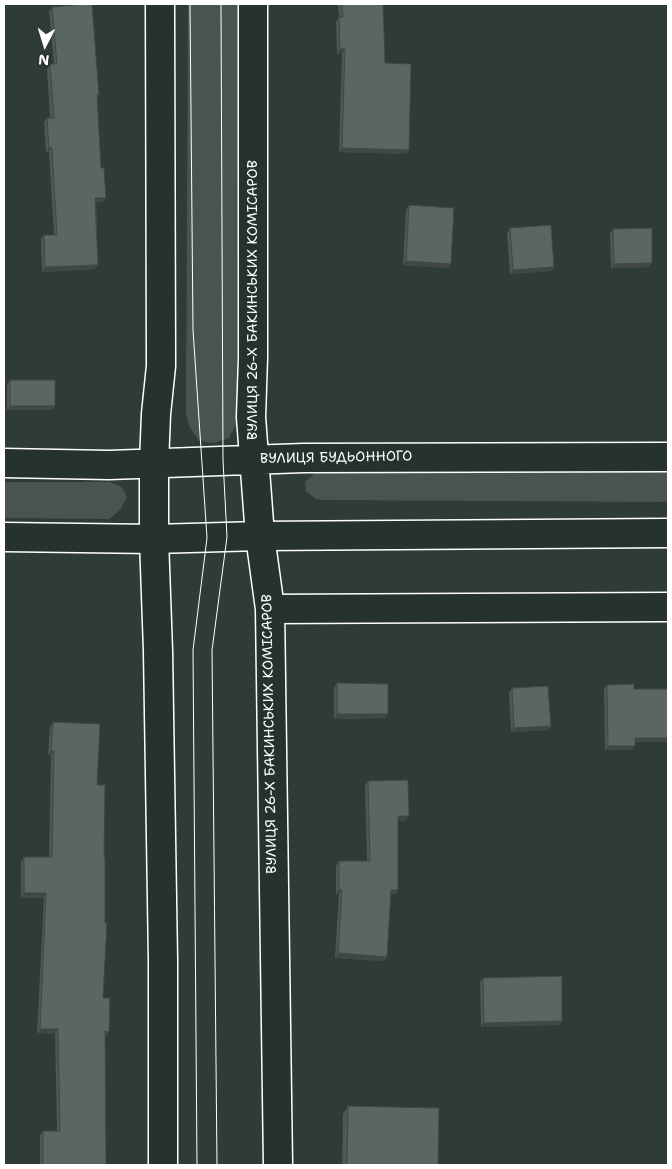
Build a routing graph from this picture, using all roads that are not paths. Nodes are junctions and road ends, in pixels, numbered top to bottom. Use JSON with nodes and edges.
{"nodes":[{"id":1,"x":160,"y":4,"type":"edge"},
{"id":2,"x":253,"y":4,"type":"edge"},
{"id":3,"x":668,"y":456,"type":"edge"},
{"id":4,"x":255,"y":460,"type":"junction"},
{"id":5,"x":4,"y":463,"type":"edge"},
{"id":6,"x":154,"y":463,"type":"junction"},
{"id":7,"x":668,"y":533,"type":"edge"},
{"id":8,"x":260,"y":536,"type":"junction"},
{"id":9,"x":4,"y":537,"type":"edge"},
{"id":10,"x":154,"y":539,"type":"junction"},
{"id":11,"x":668,"y":607,"type":"edge"},
{"id":12,"x":270,"y":609,"type":"junction"},
{"id":13,"x":163,"y":1165,"type":"edge"},
{"id":14,"x":278,"y":1165,"type":"edge"}],
"edges":[{"from":1,"to":6,"type":"street"},
{"from":2,"to":4,"type":"street","name":"ВУЛИЦЯ 26-Х БАКИНСЬКИХ КОМІСАРОВ"},
{"from":3,"to":4,"type":"street","name":"ВУЛИЦЯ БУДЬОННОГО"},
{"from":4,"to":6,"type":"street","name":"ВУЛИЦЯ БУДЬОННОГО"},
{"from":4,"to":8,"type":"street","name":"ВУЛИЦЯ 26-Х БАКИНСЬКИХ КОМІСАРОВ"},
{"from":5,"to":6,"type":"street","name":"ВУЛИЦЯ БУДЬОННОГО"},
{"from":6,"to":10,"type":"street"},
{"from":7,"to":8,"type":"street"},
{"from":8,"to":10,"type":"street"},
{"from":8,"to":12,"type":"street","name":"ВУЛИЦЯ 26-Х БАКИНСЬКИХ КОМІСАРОВ"},
{"from":9,"to":10,"type":"street"},
{"from":10,"to":13,"type":"street"},
{"from":11,"to":12,"type":"street"},
{"from":12,"to":14,"type":"street","name":"ВУЛИЦЯ 26-Х БАКИНСЬКИХ КОМІСАРОВ"}]}
